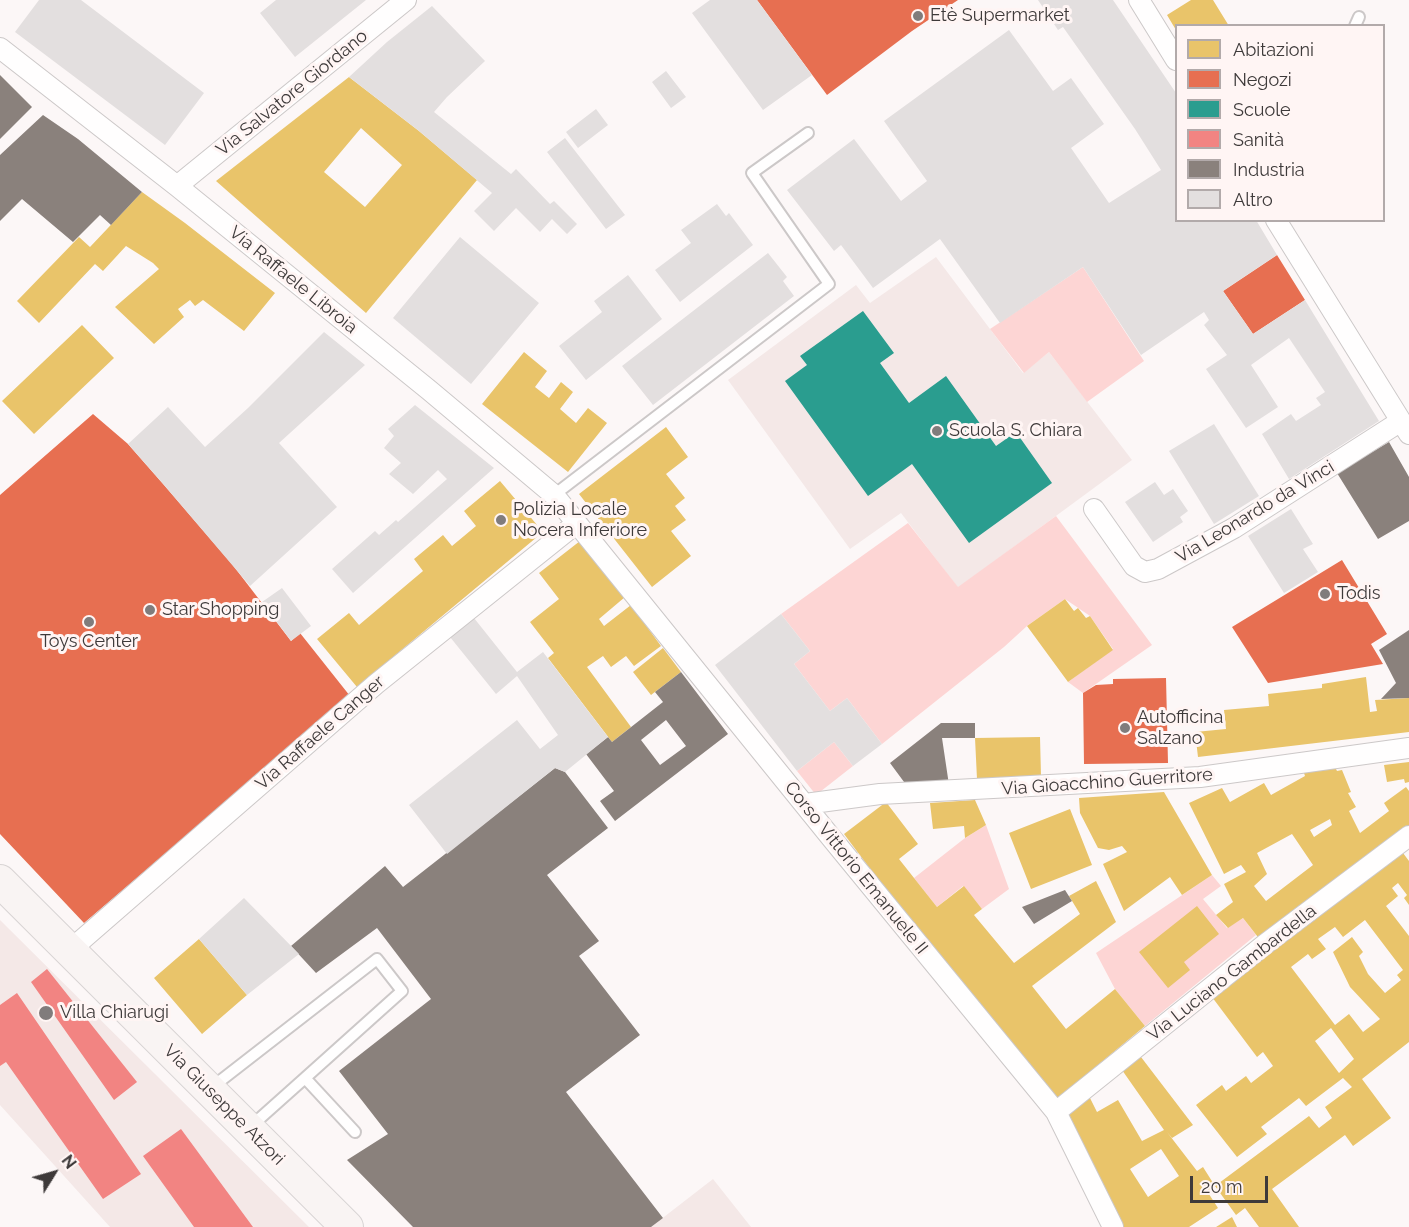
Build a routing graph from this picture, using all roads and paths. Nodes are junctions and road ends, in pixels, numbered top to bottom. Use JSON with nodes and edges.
{"nodes":[{"id":1,"x":406,"y":0,"type":"edge"},
{"id":2,"x":1139,"y":0,"type":"edge"},
{"id":3,"x":0,"y":48,"type":"edge"},
{"id":4,"x":1175,"y":58,"type":"edge"},
{"id":5,"x":808,"y":133,"type":"dead end"},
{"id":6,"x":177,"y":186,"type":"junction"},
{"id":7,"x":1277,"y":222,"type":"edge"},
{"id":8,"x":1405,"y":428,"type":"edge"},
{"id":9,"x":554,"y":495,"type":"junction"},
{"id":10,"x":1094,"y":509,"type":"dead end"},
{"id":11,"x":577,"y":523,"type":"junction"},
{"id":12,"x":1409,"y":748,"type":"edge"},
{"id":13,"x":805,"y":804,"type":"junction"},
{"id":14,"x":1407,"y":841,"type":"edge"},
{"id":15,"x":0,"y":881,"type":"edge"},
{"id":16,"x":69,"y":951,"type":"junction"},
{"id":17,"x":305,"y":1078,"type":"junction"},
{"id":18,"x":209,"y":1090,"type":"junction"},
{"id":19,"x":1056,"y":1112,"type":"junction"},
{"id":20,"x":248,"y":1129,"type":"junction"},
{"id":21,"x":355,"y":1132,"type":"dead end"},
{"id":22,"x":347,"y":1227,"type":"edge"},
{"id":23,"x":1113,"y":1227,"type":"edge"}],
"edges":[{"from":1,"to":6,"type":"street","name":"Via Salvatore Giordano"},
{"from":2,"to":4,"type":"street"},
{"from":3,"to":6,"type":"street","name":"Via Raffaele Libroia"},
{"from":5,"to":9,"type":"lane"},
{"from":6,"to":9,"type":"street","name":"Via Raffaele Libroia"},
{"from":7,"to":8,"type":"street"},
{"from":8,"to":10,"type":"street","name":"Via Leonardo da Vinci"},
{"from":9,"to":11,"type":"street","name":"Via Raffaele Libroia"},
{"from":11,"to":13,"type":"street","name":"Corso Vittorio Emanuele II"},
{"from":11,"to":16,"type":"street","name":"Via Raffaele Canger"},
{"from":12,"to":13,"type":"street","name":"Via Gioacchino Guerritore"},
{"from":13,"to":19,"type":"street","name":"Corso Vittorio Emanuele II"},
{"from":14,"to":19,"type":"street","name":"Via Luciano Gambardella"},
{"from":15,"to":16,"type":"main road","name":"Via Giuseppe Atzori"},
{"from":16,"to":18,"type":"main road","name":"Via Giuseppe Atzori"},
{"from":17,"to":18,"type":"lane"},
{"from":17,"to":20,"type":"lane"},
{"from":17,"to":21,"type":"lane"},
{"from":18,"to":20,"type":"main road","name":"Via Giuseppe Atzori"},
{"from":19,"to":23,"type":"street","name":"Corso Vittorio Emanuele II"},
{"from":20,"to":22,"type":"main road","name":"Via Giuseppe Atzori"}]}
